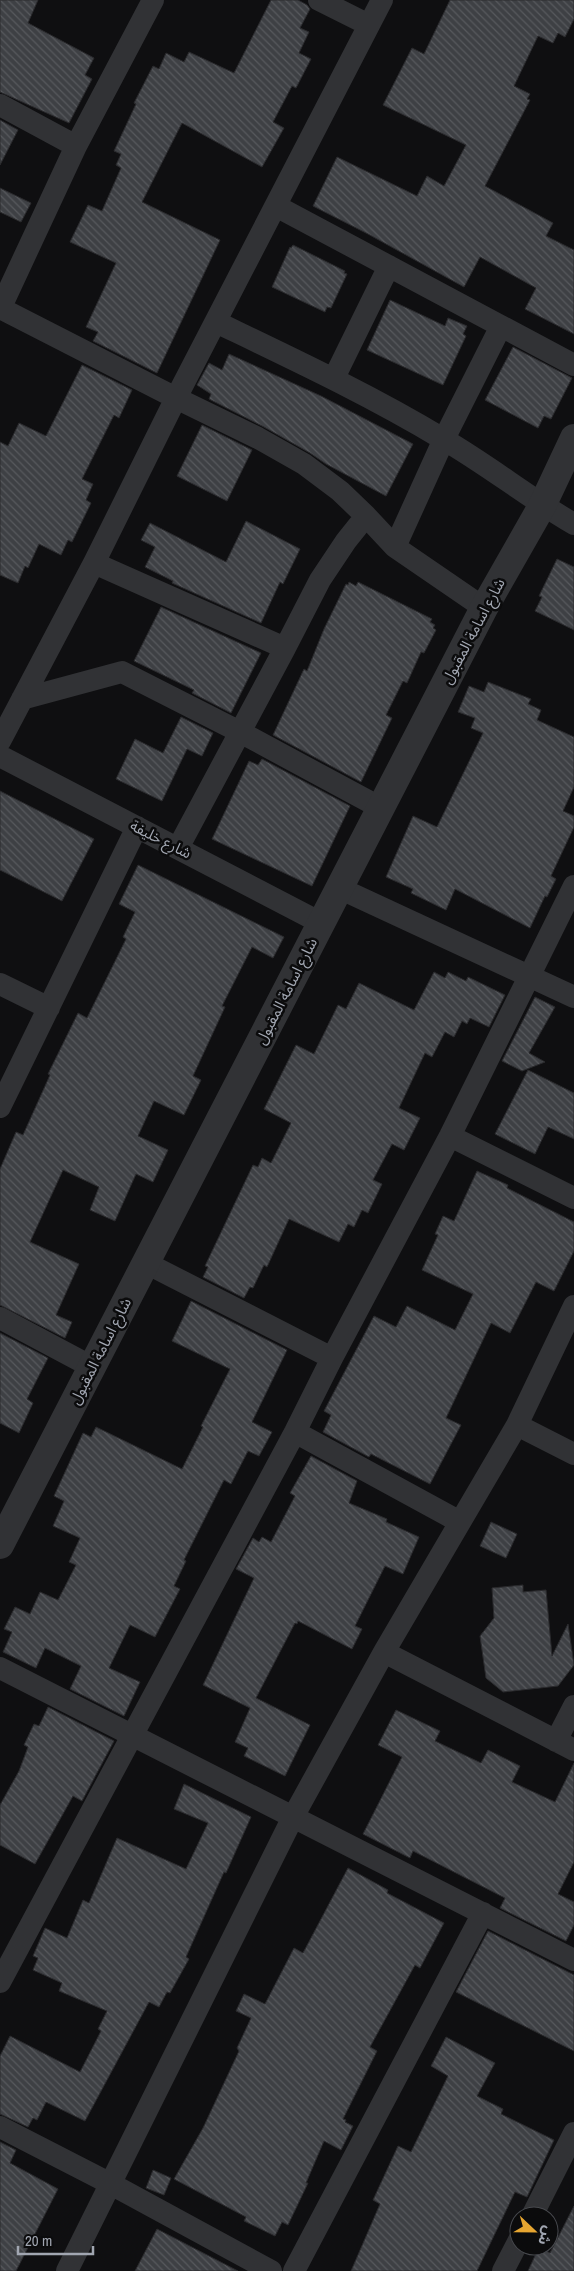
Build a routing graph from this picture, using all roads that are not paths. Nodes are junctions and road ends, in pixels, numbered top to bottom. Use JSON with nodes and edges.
{"nodes":[{"id":1,"x":153,"y":0,"type":"edge"},
{"id":2,"x":319,"y":0,"type":"edge"},
{"id":3,"x":382,"y":0,"type":"edge"},
{"id":4,"x":369,"y":25,"type":"junction"},
{"id":5,"x":0,"y":105,"type":"edge"},
{"id":6,"x":76,"y":146,"type":"junction"},
{"id":7,"x":276,"y":206,"type":"junction"},
{"id":8,"x":389,"y":266,"type":"junction"},
{"id":9,"x":0,"y":308,"type":"edge"},
{"id":10,"x":216,"y":322,"type":"junction"},
{"id":11,"x":501,"y":326,"type":"junction"},
{"id":12,"x":574,"y":365,"type":"edge"},
{"id":13,"x":334,"y":378,"type":"junction"},
{"id":14,"x":176,"y":398,"type":"junction"},
{"id":15,"x":574,"y":438,"type":"edge"},
{"id":16,"x":444,"y":440,"type":"junction"},
{"id":17,"x":542,"y":506,"type":"junction"},
{"id":18,"x":366,"y":516,"type":"junction"},
{"id":19,"x":574,"y":524,"type":"edge"},
{"id":20,"x":395,"y":547,"type":"junction"},
{"id":21,"x":94,"y":564,"type":"junction"},
{"id":22,"x":484,"y":608,"type":"junction"},
{"id":23,"x":285,"y":648,"type":"junction"},
{"id":24,"x":22,"y":698,"type":"junction"},
{"id":25,"x":240,"y":732,"type":"junction"},
{"id":26,"x":0,"y":741,"type":"edge"},
{"id":27,"x":0,"y":756,"type":"edge"},
{"id":28,"x":381,"y":808,"type":"junction"},
{"id":29,"x":138,"y":827,"type":"junction"},
{"id":30,"x":178,"y":848,"type":"junction"},
{"id":31,"x":574,"y":886,"type":"edge"},
{"id":32,"x":340,"y":888,"type":"junction"},
{"id":33,"x":321,"y":923,"type":"junction"},
{"id":34,"x":529,"y":974,"type":"junction"},
{"id":35,"x":0,"y":984,"type":"edge"},
{"id":36,"x":574,"y":997,"type":"edge"},
{"id":37,"x":49,"y":1008,"type":"junction"},
{"id":38,"x":0,"y":1107,"type":"edge"},
{"id":39,"x":450,"y":1136,"type":"junction"},
{"id":40,"x":574,"y":1198,"type":"edge"},
{"id":41,"x":146,"y":1263,"type":"junction"},
{"id":42,"x":574,"y":1306,"type":"edge"},
{"id":43,"x":0,"y":1318,"type":"edge"},
{"id":44,"x":332,"y":1358,"type":"junction"},
{"id":45,"x":92,"y":1367,"type":"junction"},
{"id":46,"x":516,"y":1425,"type":"junction"},
{"id":47,"x":295,"y":1432,"type":"junction"},
{"id":48,"x":574,"y":1454,"type":"edge"},
{"id":49,"x":460,"y":1522,"type":"junction"},
{"id":50,"x":0,"y":1545,"type":"edge"},
{"id":51,"x":384,"y":1652,"type":"junction"},
{"id":52,"x":0,"y":1668,"type":"edge"},
{"id":53,"x":574,"y":1706,"type":"edge"},
{"id":54,"x":133,"y":1735,"type":"junction"},
{"id":55,"x":565,"y":1745,"type":"edge"},
{"id":56,"x":293,"y":1817,"type":"junction"},
{"id":57,"x":483,"y":1913,"type":"junction"},
{"id":58,"x":574,"y":1960,"type":"edge"},
{"id":59,"x":0,"y":1982,"type":"edge"},
{"id":60,"x":0,"y":2127,"type":"edge"},
{"id":61,"x":574,"y":2133,"type":"edge"},
{"id":62,"x":111,"y":2184,"type":"junction"},
{"id":63,"x":537,"y":2206,"type":"edge"},
{"id":64,"x":511,"y":2256,"type":"edge"},
{"id":65,"x":67,"y":2271,"type":"edge"},
{"id":66,"x":271,"y":2271,"type":"edge"},
{"id":67,"x":294,"y":2271,"type":"edge"},
{"id":68,"x":503,"y":2271,"type":"edge"}],
"edges":[{"from":1,"to":6,"type":"street"},
{"from":2,"to":4,"type":"street"},
{"from":3,"to":4,"type":"street"},
{"from":4,"to":7,"type":"street"},
{"from":5,"to":6,"type":"street"},
{"from":6,"to":9,"type":"street"},
{"from":7,"to":8,"type":"street"},
{"from":7,"to":10,"type":"street"},
{"from":8,"to":11,"type":"street"},
{"from":8,"to":13,"type":"street"},
{"from":9,"to":14,"type":"street"},
{"from":10,"to":13,"type":"street"},
{"from":10,"to":14,"type":"street"},
{"from":11,"to":12,"type":"street"},
{"from":11,"to":16,"type":"street"},
{"from":13,"to":16,"type":"street"},
{"from":14,"to":18,"type":"street"},
{"from":14,"to":21,"type":"street"},
{"from":15,"to":17,"type":"street","name":"شارع اسامة المقبول"},
{"from":16,"to":17,"type":"street"},
{"from":16,"to":20,"type":"street"},
{"from":17,"to":19,"type":"street"},
{"from":17,"to":22,"type":"street","name":"شارع اسامة المقبول"},
{"from":18,"to":20,"type":"street"},
{"from":18,"to":23,"type":"street"},
{"from":20,"to":22,"type":"street"},
{"from":21,"to":23,"type":"street"},
{"from":21,"to":24,"type":"street"},
{"from":22,"to":28,"type":"street","name":"شارع اسامة المقبول"},
{"from":23,"to":25,"type":"street"},
{"from":24,"to":25,"type":"street"},
{"from":24,"to":26,"type":"street"},
{"from":25,"to":28,"type":"street"},
{"from":25,"to":30,"type":"street"},
{"from":27,"to":29,"type":"street","name":"شارع خليفة"},
{"from":28,"to":32,"type":"street","name":"شارع اسامة المقبول"},
{"from":29,"to":30,"type":"street","name":"شارع خليفة"},
{"from":29,"to":37,"type":"street"},
{"from":30,"to":33,"type":"street","name":"شارع خليفة"},
{"from":31,"to":34,"type":"street"},
{"from":32,"to":33,"type":"street","name":"شارع اسامة المقبول"},
{"from":32,"to":34,"type":"street"},
{"from":33,"to":41,"type":"street","name":"شارع اسامة المقبول"},
{"from":34,"to":36,"type":"street"},
{"from":34,"to":39,"type":"street"},
{"from":35,"to":37,"type":"street"},
{"from":37,"to":38,"type":"street"},
{"from":39,"to":40,"type":"street"},
{"from":39,"to":44,"type":"street"},
{"from":41,"to":44,"type":"street"},
{"from":41,"to":45,"type":"street","name":"شارع اسامة المقبول"},
{"from":42,"to":46,"type":"street"},
{"from":43,"to":45,"type":"street"},
{"from":44,"to":47,"type":"street"},
{"from":45,"to":50,"type":"street","name":"شارع اسامة المقبول"},
{"from":46,"to":48,"type":"street"},
{"from":46,"to":49,"type":"street"},
{"from":47,"to":49,"type":"street"},
{"from":47,"to":54,"type":"street"},
{"from":49,"to":51,"type":"street"},
{"from":51,"to":55,"type":"street"},
{"from":51,"to":56,"type":"street"},
{"from":52,"to":54,"type":"street"},
{"from":53,"to":55,"type":"street"},
{"from":54,"to":56,"type":"street"},
{"from":54,"to":59,"type":"street"},
{"from":56,"to":57,"type":"street"},
{"from":56,"to":62,"type":"street"},
{"from":57,"to":58,"type":"street"},
{"from":57,"to":67,"type":"street"},
{"from":60,"to":62,"type":"street"},
{"from":61,"to":63,"type":"street"},
{"from":62,"to":65,"type":"street"},
{"from":62,"to":66,"type":"street"},
{"from":64,"to":68,"type":"street"}]}
